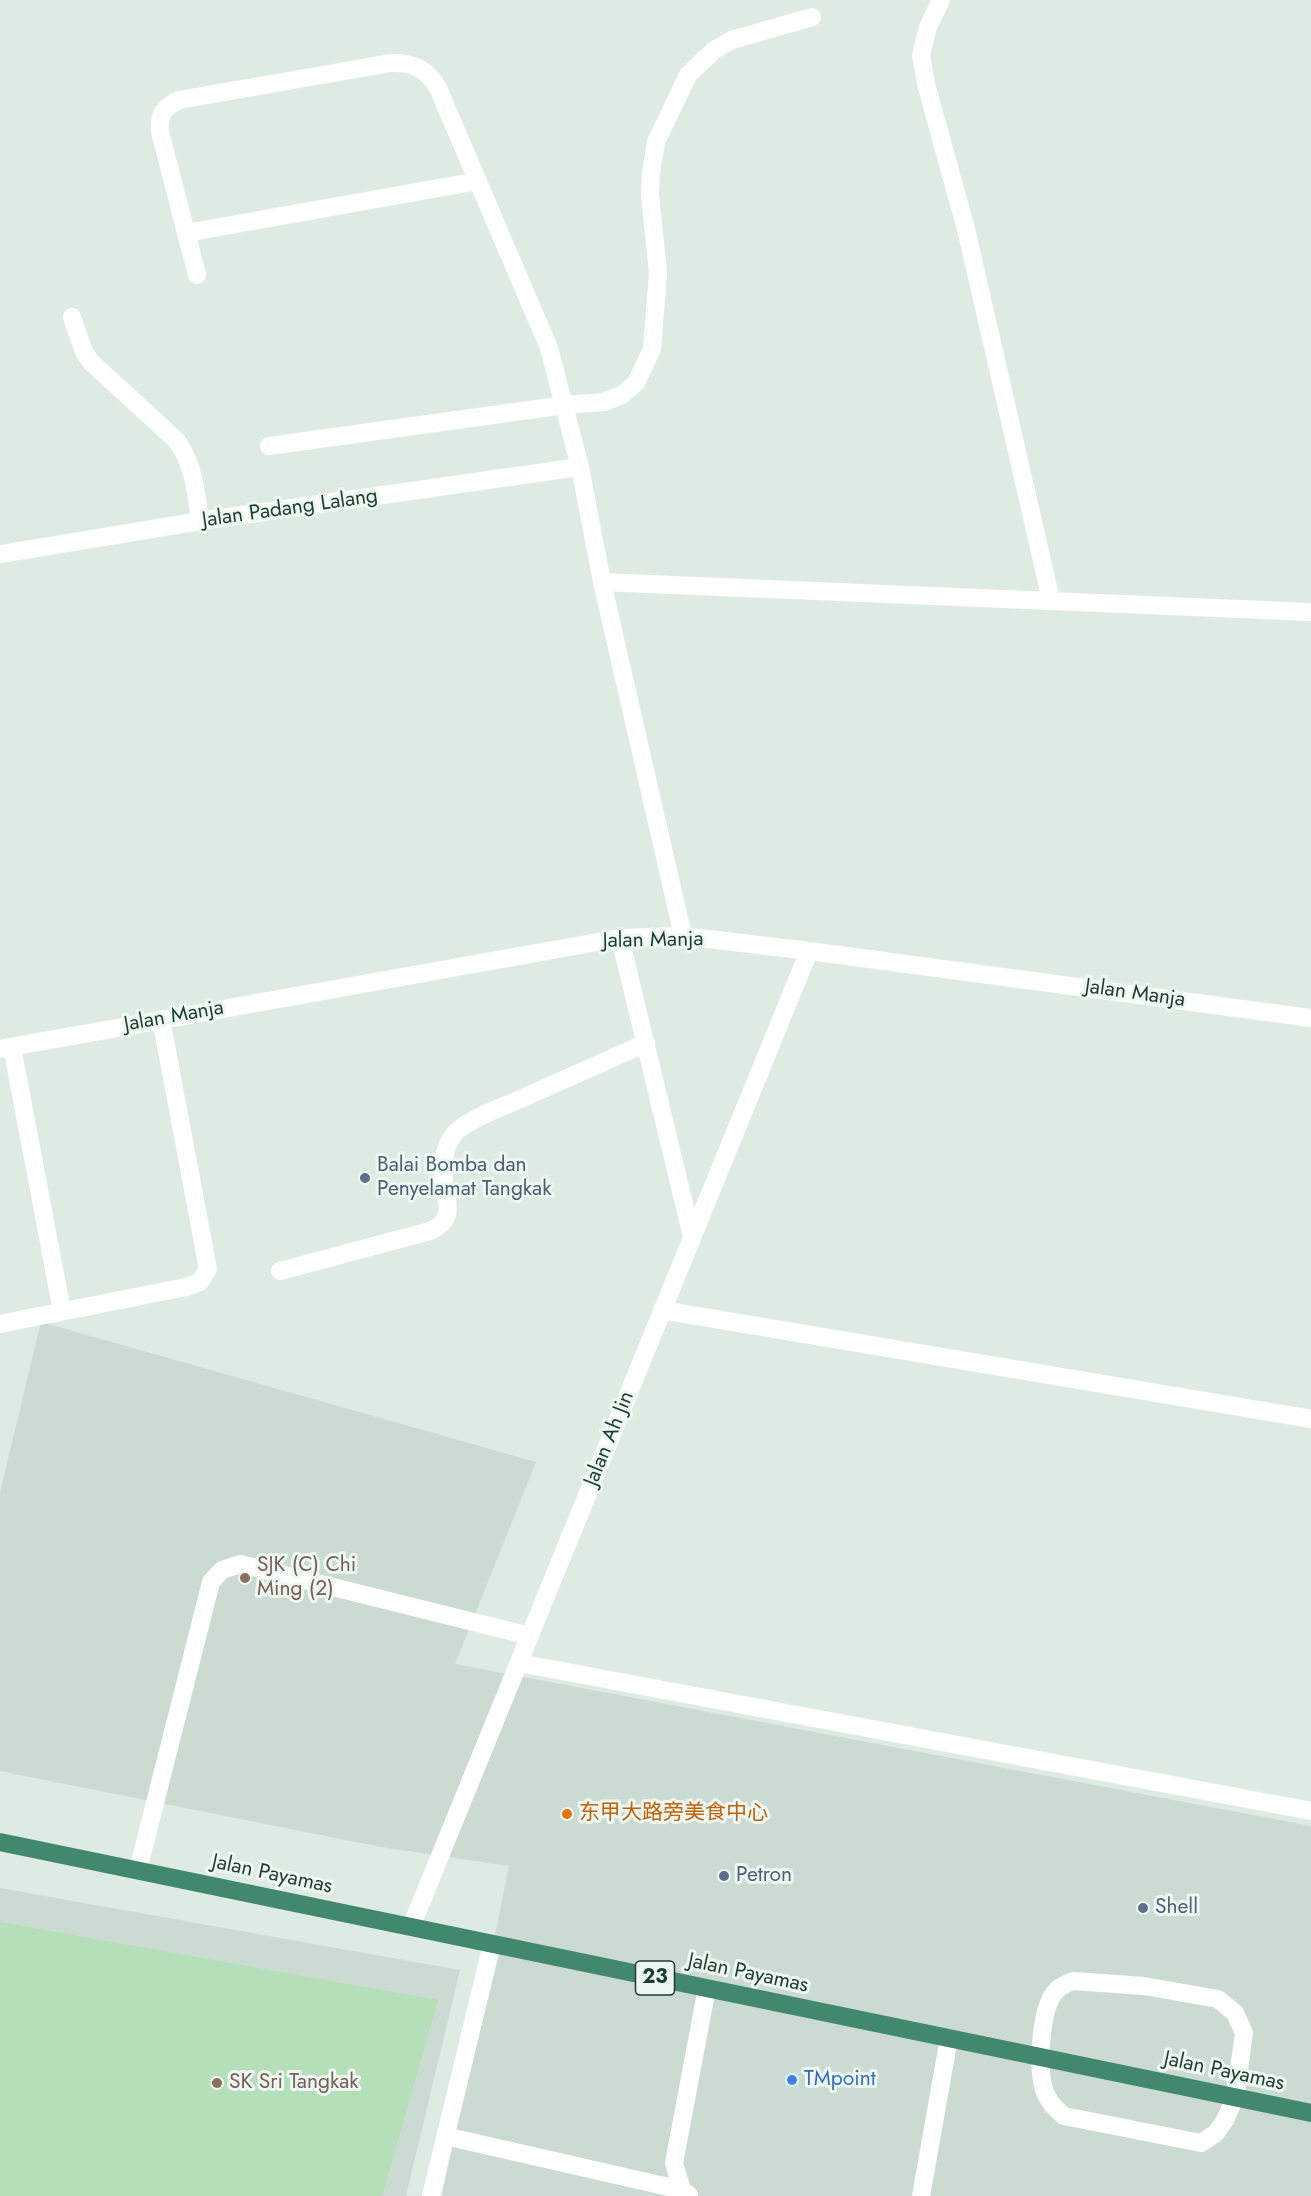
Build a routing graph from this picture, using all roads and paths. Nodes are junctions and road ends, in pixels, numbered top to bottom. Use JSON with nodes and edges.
{"nodes":[{"id":1,"x":942,"y":0,"type":"edge"},
{"id":2,"x":812,"y":17,"type":"dead end"},
{"id":3,"x":478,"y":181,"type":"junction"},
{"id":4,"x":186,"y":233,"type":"junction"},
{"id":5,"x":197,"y":275,"type":"dead end"},
{"id":6,"x":72,"y":317,"type":"dead end"},
{"id":7,"x":565,"y":405,"type":"junction"},
{"id":8,"x":269,"y":446,"type":"dead end"},
{"id":9,"x":580,"y":467,"type":"junction"},
{"id":10,"x":200,"y":521,"type":"junction"},
{"id":11,"x":0,"y":554,"type":"edge"},
{"id":12,"x":602,"y":582,"type":"junction"},
{"id":13,"x":1051,"y":600,"type":"junction"},
{"id":14,"x":1311,"y":612,"type":"edge"},
{"id":15,"x":683,"y":936,"type":"junction"},
{"id":16,"x":620,"y":938,"type":"junction"},
{"id":17,"x":809,"y":951,"type":"junction"},
{"id":18,"x":1311,"y":1018,"type":"edge"},
{"id":19,"x":161,"y":1019,"type":"junction"},
{"id":20,"x":646,"y":1043,"type":"junction"},
{"id":21,"x":6,"y":1048,"type":"edge"},
{"id":22,"x":692,"y":1237,"type":"junction"},
{"id":23,"x":280,"y":1271,"type":"dead end"},
{"id":24,"x":663,"y":1310,"type":"junction"},
{"id":25,"x":62,"y":1311,"type":"junction"},
{"id":26,"x":0,"y":1324,"type":"edge"},
{"id":27,"x":1311,"y":1419,"type":"edge"},
{"id":28,"x":530,"y":1636,"type":"junction"},
{"id":29,"x":519,"y":1663,"type":"junction"},
{"id":30,"x":1311,"y":1811,"type":"edge"},
{"id":31,"x":0,"y":1842,"type":"edge"},
{"id":32,"x":138,"y":1870,"type":"junction"},
{"id":33,"x":411,"y":1927,"type":"junction"},
{"id":34,"x":492,"y":1944,"type":"junction"},
{"id":35,"x":707,"y":1988,"type":"junction"},
{"id":36,"x":949,"y":2038,"type":"junction"},
{"id":37,"x":1040,"y":2057,"type":"junction"},
{"id":38,"x":1235,"y":2098,"type":"junction"},
{"id":39,"x":1311,"y":2113,"type":"edge"},
{"id":40,"x":445,"y":2136,"type":"junction"},
{"id":41,"x":686,"y":2193,"type":"edge"},
{"id":42,"x":431,"y":2196,"type":"edge"},
{"id":43,"x":921,"y":2196,"type":"edge"}],
"edges":[{"from":1,"to":13,"type":"street"},
{"from":2,"to":7,"type":"street"},
{"from":3,"to":4,"type":"street"},
{"from":3,"to":4,"type":"street"},
{"from":3,"to":7,"type":"street"},
{"from":4,"to":5,"type":"street"},
{"from":6,"to":10,"type":"street"},
{"from":7,"to":8,"type":"street"},
{"from":7,"to":9,"type":"street"},
{"from":9,"to":10,"type":"street","name":"Jalan Padang Lalang"},
{"from":9,"to":12,"type":"street"},
{"from":10,"to":11,"type":"street","name":"Jalan Padang Lalang"},
{"from":12,"to":13,"type":"street"},
{"from":12,"to":15,"type":"street"},
{"from":13,"to":14,"type":"street"},
{"from":15,"to":16,"type":"street","name":"Jalan Manja"},
{"from":15,"to":17,"type":"street","name":"Jalan Manja"},
{"from":16,"to":19,"type":"street","name":"Jalan Manja"},
{"from":16,"to":20,"type":"street"},
{"from":17,"to":18,"type":"street","name":"Jalan Manja"},
{"from":17,"to":22,"type":"street","name":"Jalan Ah Jin"},
{"from":19,"to":21,"type":"street","name":"Jalan Manja"},
{"from":19,"to":25,"type":"street"},
{"from":20,"to":22,"type":"street"},
{"from":20,"to":23,"type":"street"},
{"from":21,"to":25,"type":"street"},
{"from":22,"to":24,"type":"street","name":"Jalan Ah Jin"},
{"from":24,"to":27,"type":"street"},
{"from":24,"to":28,"type":"street","name":"Jalan Ah Jin"},
{"from":25,"to":26,"type":"street"},
{"from":28,"to":29,"type":"street","name":"Jalan Ah Jin"},
{"from":28,"to":32,"type":"street"},
{"from":29,"to":30,"type":"street"},
{"from":29,"to":33,"type":"street","name":"Jalan Ah Jin"},
{"from":31,"to":32,"type":"highway","name":"Jalan Payamas","number":"23"},
{"from":32,"to":33,"type":"highway","name":"Jalan Payamas","number":"23"},
{"from":33,"to":34,"type":"highway","name":"Jalan Payamas","number":"23"},
{"from":34,"to":35,"type":"highway","name":"Jalan Payamas","number":"23"},
{"from":34,"to":40,"type":"street"},
{"from":35,"to":36,"type":"highway","name":"Jalan Payamas","number":"23"},
{"from":35,"to":41,"type":"street"},
{"from":36,"to":37,"type":"highway","name":"Jalan Payamas","number":"23"},
{"from":36,"to":43,"type":"street"},
{"from":37,"to":38,"type":"highway","name":"Jalan Payamas","number":"23"},
{"from":37,"to":38,"type":"street"},
{"from":37,"to":38,"type":"street"},
{"from":38,"to":39,"type":"highway","name":"Jalan Payamas","number":"23"},
{"from":40,"to":41,"type":"street"},
{"from":40,"to":42,"type":"street"}]}
